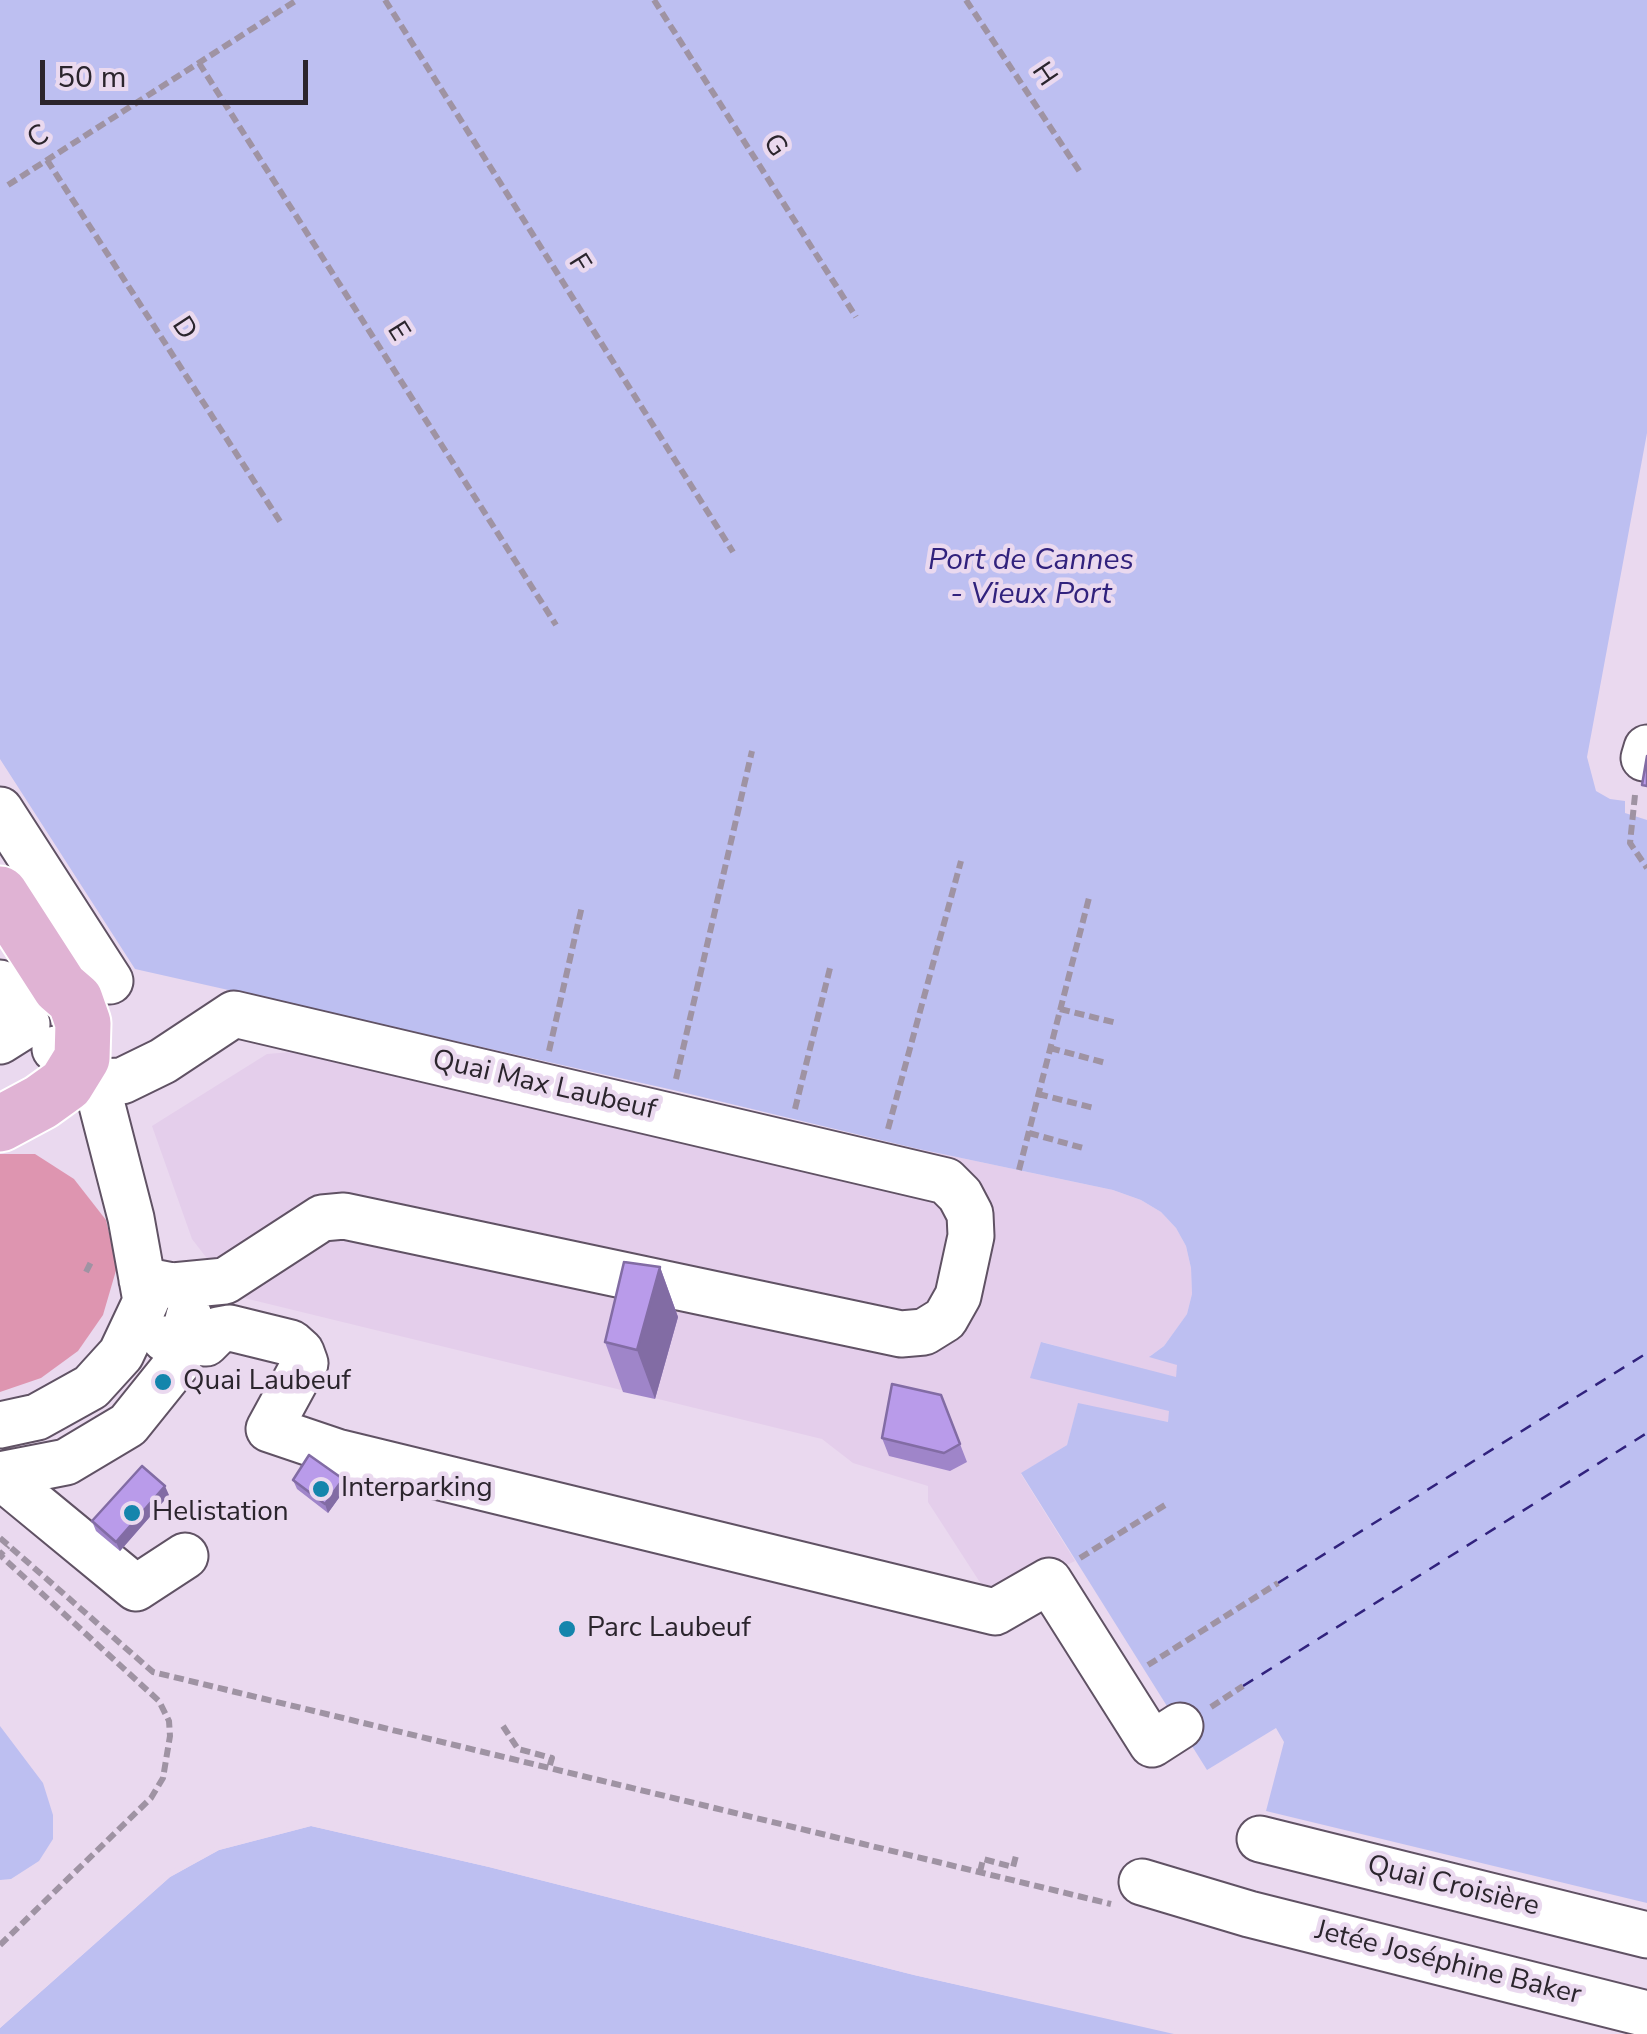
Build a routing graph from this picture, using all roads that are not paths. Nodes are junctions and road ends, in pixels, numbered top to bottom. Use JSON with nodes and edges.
{"nodes":[{"id":1,"x":0,"y":810,"type":"edge"},
{"id":2,"x":22,"y":921,"type":"edge"},
{"id":3,"x":0,"y":983,"type":"edge"},
{"id":4,"x":0,"y":1041,"type":"edge"},
{"id":5,"x":78,"y":1064,"type":"junction"},
{"id":6,"x":0,"y":1089,"type":"edge"},
{"id":7,"x":0,"y":1124,"type":"edge"},
{"id":8,"x":166,"y":1313,"type":"junction"},
{"id":9,"x":309,"y":1331,"type":"dead end"},
{"id":10,"x":0,"y":1425,"type":"edge"},
{"id":11,"x":0,"y":1475,"type":"edge"},
{"id":12,"x":18,"y":1540,"type":"edge"},
{"id":13,"x":190,"y":1564,"type":"dead end"},
{"id":14,"x":1180,"y":1726,"type":"dead end"},
{"id":15,"x":1260,"y":1840,"type":"dead end"},
{"id":16,"x":1128,"y":1894,"type":"road end"},
{"id":17,"x":1647,"y":1935,"type":"edge"},
{"id":18,"x":1647,"y":2014,"type":"edge"}],
"edges":[{"from":1,"to":2,"type":"street"},
{"from":2,"to":5,"type":"main road"},
{"from":3,"to":4,"type":"street"},
{"from":5,"to":6,"type":"main road"},
{"from":5,"to":7,"type":"main road"},
{"from":5,"to":8,"type":"street"},
{"from":5,"to":8,"type":"street","name":"Quai Max Laubeuf"},
{"from":8,"to":9,"type":"street"},
{"from":8,"to":10,"type":"street"},
{"from":8,"to":11,"type":"street"},
{"from":8,"to":14,"type":"street"},
{"from":11,"to":12,"type":"street"},
{"from":11,"to":13,"type":"street"},
{"from":15,"to":17,"type":"street","name":"Quai Croisière"},
{"from":16,"to":18,"type":"street","name":"Jetée Joséphine Baker"}]}
